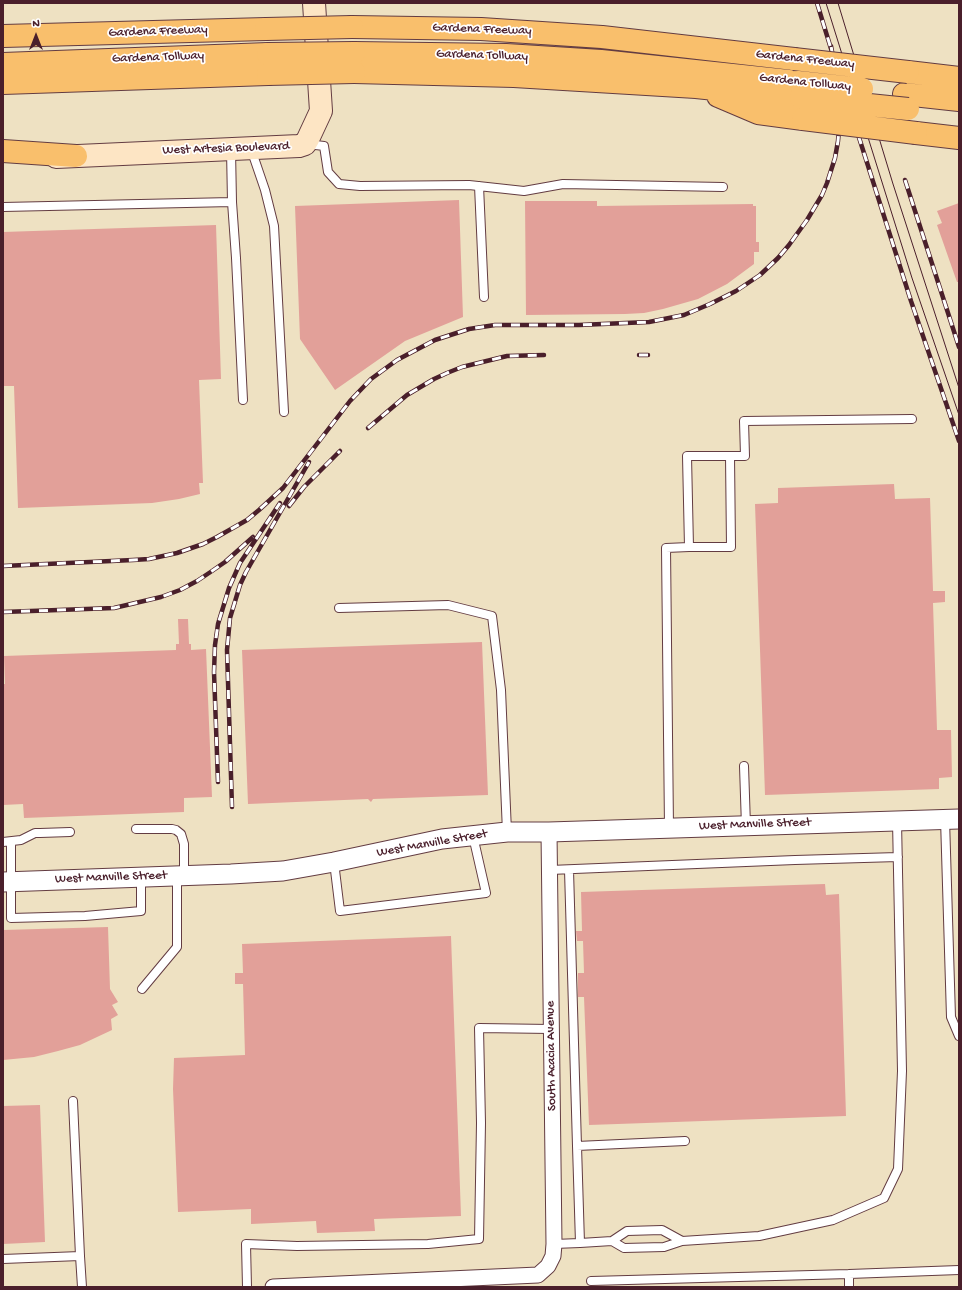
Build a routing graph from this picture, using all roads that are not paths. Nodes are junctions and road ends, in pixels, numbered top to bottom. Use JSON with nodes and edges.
{"nodes":[{"id":1,"x":314,"y":3,"type":"edge"},
{"id":2,"x":234,"y":29,"type":"junction"},
{"id":3,"x":3,"y":36,"type":"edge"},
{"id":4,"x":3,"y":53,"type":"edge"},
{"id":5,"x":354,"y":62,"type":"junction"},
{"id":6,"x":3,"y":64,"type":"edge"},
{"id":7,"x":268,"y":64,"type":"junction"},
{"id":8,"x":959,"y":78,"type":"edge"},
{"id":9,"x":3,"y":83,"type":"edge"},
{"id":10,"x":696,"y":87,"type":"junction"},
{"id":11,"x":799,"y":90,"type":"junction"},
{"id":12,"x":959,"y":100,"type":"edge"},
{"id":13,"x":906,"y":101,"type":"junction"},
{"id":14,"x":959,"y":115,"type":"edge"},
{"id":15,"x":959,"y":138,"type":"edge"},
{"id":16,"x":304,"y":144,"type":"junction"},
{"id":17,"x":240,"y":149,"type":"junction"},
{"id":18,"x":3,"y":150,"type":"edge"},
{"id":19,"x":76,"y":156,"type":"junction"},
{"id":20,"x":3,"y":160,"type":"edge"},
{"id":21,"x":479,"y":186,"type":"junction"},
{"id":22,"x":723,"y":187,"type":"dead end"},
{"id":23,"x":232,"y":202,"type":"junction"},
{"id":24,"x":3,"y":208,"type":"edge"},
{"id":25,"x":484,"y":297,"type":"dead end"},
{"id":26,"x":243,"y":400,"type":"dead end"},
{"id":27,"x":284,"y":412,"type":"dead end"},
{"id":28,"x":912,"y":419,"type":"dead end"},
{"id":29,"x":730,"y":456,"type":"junction"},
{"id":30,"x":740,"y":546,"type":"dead end"},
{"id":31,"x":689,"y":547,"type":"junction"},
{"id":32,"x":732,"y":547,"type":"junction"},
{"id":33,"x":339,"y":608,"type":"dead end"},
{"id":34,"x":744,"y":766,"type":"dead end"},
{"id":35,"x":952,"y":819,"type":"edge"},
{"id":36,"x":897,"y":821,"type":"junction"},
{"id":37,"x":746,"y":826,"type":"junction"},
{"id":38,"x":668,"y":828,"type":"junction"},
{"id":39,"x":136,"y":829,"type":"dead end"},
{"id":40,"x":70,"y":832,"type":"dead end"},
{"id":41,"x":508,"y":832,"type":"junction"},
{"id":42,"x":549,"y":832,"type":"junction"},
{"id":43,"x":473,"y":835,"type":"junction"},
{"id":44,"x":7,"y":842,"type":"edge"},
{"id":45,"x":898,"y":857,"type":"junction"},
{"id":46,"x":334,"y":862,"type":"junction"},
{"id":47,"x":550,"y":870,"type":"junction"},
{"id":48,"x":569,"y":870,"type":"junction"},
{"id":49,"x":181,"y":876,"type":"junction"},
{"id":50,"x":141,"y":877,"type":"junction"},
{"id":51,"x":7,"y":882,"type":"edge"},
{"id":52,"x":142,"y":990,"type":"dead end"},
{"id":53,"x":551,"y":1029,"type":"junction"},
{"id":54,"x":959,"y":1036,"type":"edge"},
{"id":55,"x":73,"y":1100,"type":"dead end"},
{"id":56,"x":685,"y":1141,"type":"dead end"},
{"id":57,"x":577,"y":1146,"type":"junction"},
{"id":58,"x":612,"y":1241,"type":"junction"},
{"id":59,"x":682,"y":1241,"type":"junction"},
{"id":60,"x":580,"y":1243,"type":"junction"},
{"id":61,"x":554,"y":1244,"type":"junction"},
{"id":62,"x":80,"y":1256,"type":"junction"},
{"id":63,"x":3,"y":1259,"type":"edge"},
{"id":64,"x":959,"y":1270,"type":"edge"},
{"id":65,"x":849,"y":1274,"type":"junction"},
{"id":66,"x":591,"y":1281,"type":"dead end"},
{"id":67,"x":380,"y":1284,"type":"edge"},
{"id":68,"x":82,"y":1287,"type":"edge"},
{"id":69,"x":247,"y":1287,"type":"edge"},
{"id":70,"x":273,"y":1287,"type":"edge"},
{"id":71,"x":849,"y":1287,"type":"edge"}],
"edges":[{"from":1,"to":16,"type":"main road","name":"West Artesia Boulevard"},
{"from":2,"to":3,"type":"highway","name":"Gardena Freeway"},
{"from":2,"to":4,"type":"highway","name":"Gardena Tollway"},
{"from":2,"to":8,"type":"highway","name":"Gardena Freeway","bridge":true},
{"from":5,"to":7,"type":"highway","bridge":true},
{"from":5,"to":10,"type":"highway"},
{"from":5,"to":11,"type":"highway","name":"Gardena Tollway"},
{"from":6,"to":7,"type":"highway","name":"Gardena Tollway"},
{"from":7,"to":9,"type":"highway"},
{"from":10,"to":11,"type":"highway"},
{"from":10,"to":15,"type":"highway","bridge":true},
{"from":11,"to":13,"type":"highway","name":"Gardena Tollway","bridge":true},
{"from":12,"to":13,"type":"highway","name":"Gardena Tollway"},
{"from":13,"to":14,"type":"highway"},
{"from":16,"to":17,"type":"main road","name":"West Artesia Boulevard"},
{"from":16,"to":21,"type":"lane"},
{"from":17,"to":19,"type":"main road","name":"West Artesia Boulevard"},
{"from":17,"to":23,"type":"lane"},
{"from":17,"to":27,"type":"lane"},
{"from":18,"to":19,"type":"highway"},
{"from":19,"to":20,"type":"main road","name":"West Artesia Boulevard"},
{"from":21,"to":22,"type":"lane"},
{"from":21,"to":25,"type":"lane"},
{"from":23,"to":24,"type":"lane"},
{"from":23,"to":26,"type":"lane"},
{"from":28,"to":29,"type":"lane"},
{"from":29,"to":31,"type":"lane"},
{"from":29,"to":32,"type":"lane"},
{"from":30,"to":32,"type":"lane"},
{"from":31,"to":32,"type":"lane"},
{"from":31,"to":38,"type":"lane"},
{"from":33,"to":41,"type":"lane"},
{"from":34,"to":37,"type":"lane"},
{"from":35,"to":36,"type":"street","name":"West Manville Street"},
{"from":35,"to":54,"type":"lane"},
{"from":36,"to":37,"type":"street","name":"West Manville Street"},
{"from":36,"to":45,"type":"lane"},
{"from":37,"to":38,"type":"street","name":"West Manville Street"},
{"from":38,"to":42,"type":"street","name":"West Manville Street"},
{"from":39,"to":49,"type":"lane"},
{"from":40,"to":44,"type":"lane"},
{"from":41,"to":42,"type":"street","name":"West Manville Street"},
{"from":41,"to":43,"type":"street","name":"West Manville Street"},
{"from":42,"to":47,"type":"street","name":"South Acacia Avenue"},
{"from":43,"to":46,"type":"street","name":"West Manville Street"},
{"from":43,"to":46,"type":"lane"},
{"from":44,"to":51,"type":"lane"},
{"from":45,"to":48,"type":"lane"},
{"from":45,"to":59,"type":"lane"},
{"from":46,"to":49,"type":"street","name":"West Manville Street"},
{"from":47,"to":48,"type":"lane"},
{"from":47,"to":53,"type":"street","name":"South Acacia Avenue"},
{"from":48,"to":57,"type":"lane"},
{"from":49,"to":50,"type":"street","name":"West Manville Street"},
{"from":49,"to":52,"type":"lane"},
{"from":50,"to":51,"type":"street","name":"West Manville Street"},
{"from":50,"to":51,"type":"lane"},
{"from":53,"to":61,"type":"street","name":"South Acacia Avenue"},
{"from":53,"to":69,"type":"lane"},
{"from":55,"to":62,"type":"lane"},
{"from":56,"to":57,"type":"lane"},
{"from":57,"to":60,"type":"lane"},
{"from":58,"to":59,"type":"lane"},
{"from":58,"to":59,"type":"lane"},
{"from":58,"to":60,"type":"lane"},
{"from":60,"to":61,"type":"lane"},
{"from":61,"to":67,"type":"street","name":"South Acacia Avenue"},
{"from":62,"to":63,"type":"lane"},
{"from":62,"to":68,"type":"lane"},
{"from":64,"to":65,"type":"lane"},
{"from":65,"to":66,"type":"lane"},
{"from":65,"to":71,"type":"lane"},
{"from":67,"to":70,"type":"street"}]}
